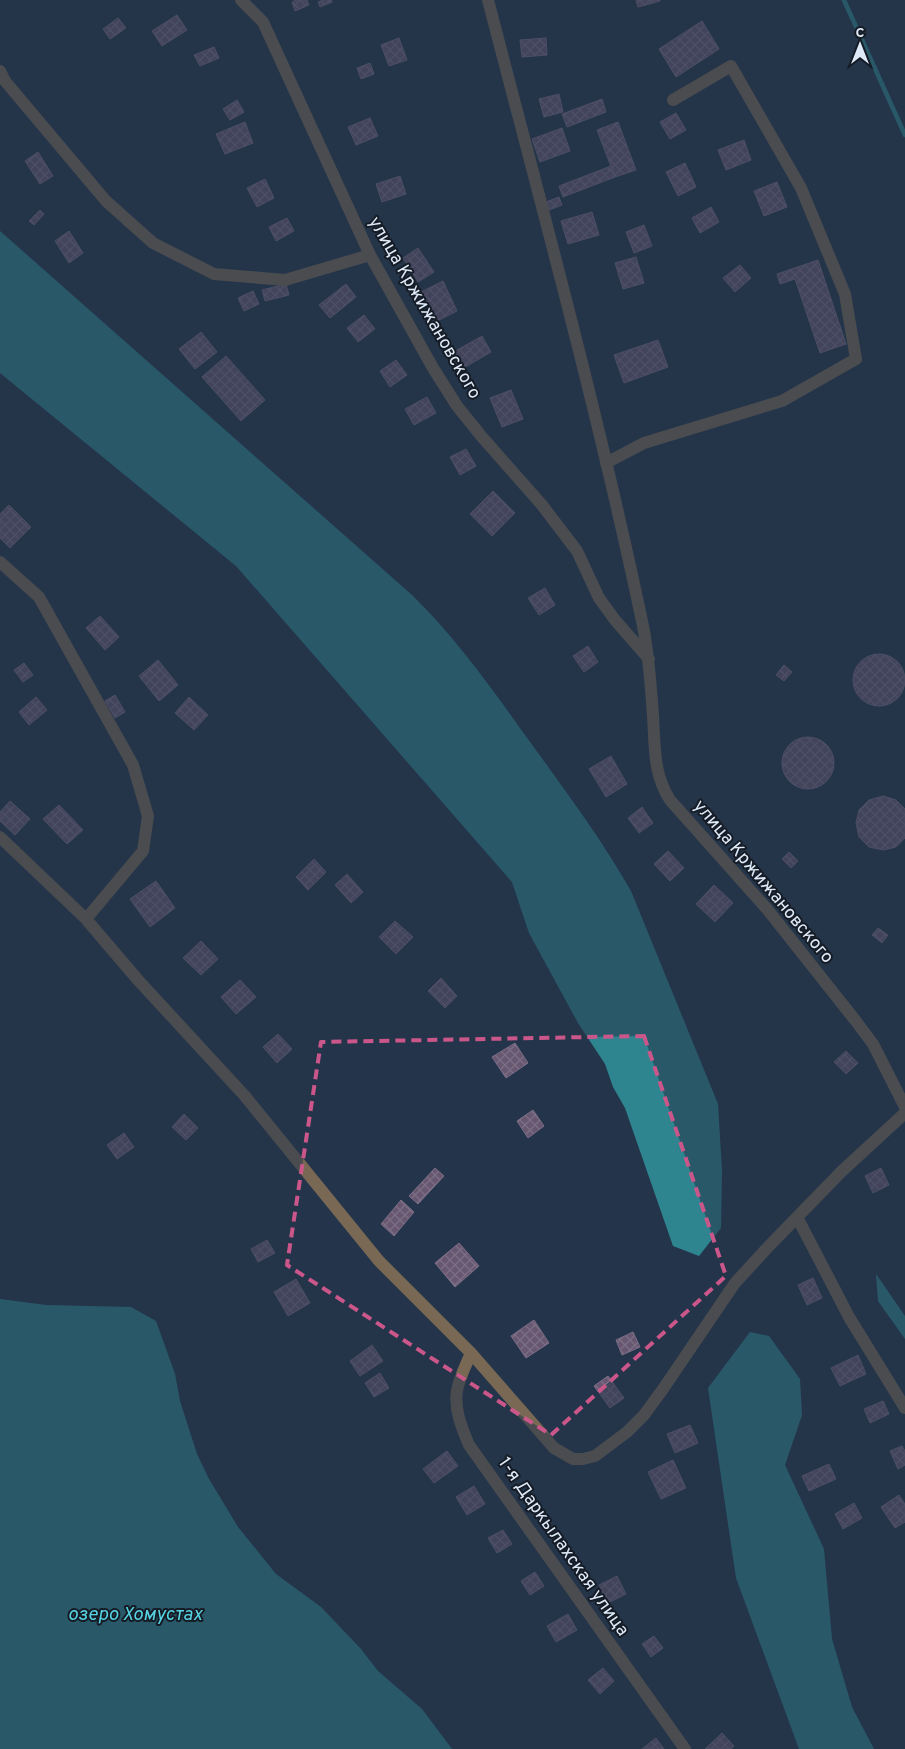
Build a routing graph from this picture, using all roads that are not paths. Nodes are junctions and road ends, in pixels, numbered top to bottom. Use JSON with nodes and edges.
{"nodes":[{"id":1,"x":241,"y":0,"type":"edge"},
{"id":2,"x":488,"y":0,"type":"edge"},
{"id":3,"x":0,"y":71,"type":"edge"},
{"id":4,"x":673,"y":100,"type":"dead end"},
{"id":5,"x":370,"y":255,"type":"junction"},
{"id":6,"x":606,"y":463,"type":"junction"},
{"id":7,"x":0,"y":562,"type":"edge"},
{"id":8,"x":649,"y":659,"type":"junction"},
{"id":9,"x":0,"y":837,"type":"edge"},
{"id":10,"x":86,"y":919,"type":"junction"},
{"id":11,"x":905,"y":1108,"type":"edge"},
{"id":12,"x":905,"y":1112,"type":"edge"},
{"id":13,"x":797,"y":1217,"type":"junction"},
{"id":14,"x":471,"y":1353,"type":"junction"},
{"id":15,"x":905,"y":1408,"type":"edge"},
{"id":16,"x":685,"y":1749,"type":"edge"}],
"edges":[{"from":1,"to":5,"type":"street","name":"улица Кржижановского"},
{"from":2,"to":6,"type":"street","name":"улица Кржижановского"},
{"from":3,"to":5,"type":"street"},
{"from":4,"to":6,"type":"street"},
{"from":5,"to":8,"type":"street","name":"улица Кржижановского"},
{"from":6,"to":8,"type":"street","name":"улица Кржижановского"},
{"from":7,"to":10,"type":"street"},
{"from":8,"to":11,"type":"street","name":"улица Кржижановского"},
{"from":9,"to":10,"type":"street"},
{"from":10,"to":14,"type":"street"},
{"from":12,"to":13,"type":"street"},
{"from":13,"to":14,"type":"street"},
{"from":13,"to":15,"type":"street"},
{"from":14,"to":16,"type":"street","name":"1-я Даркылахская улица"}]}
